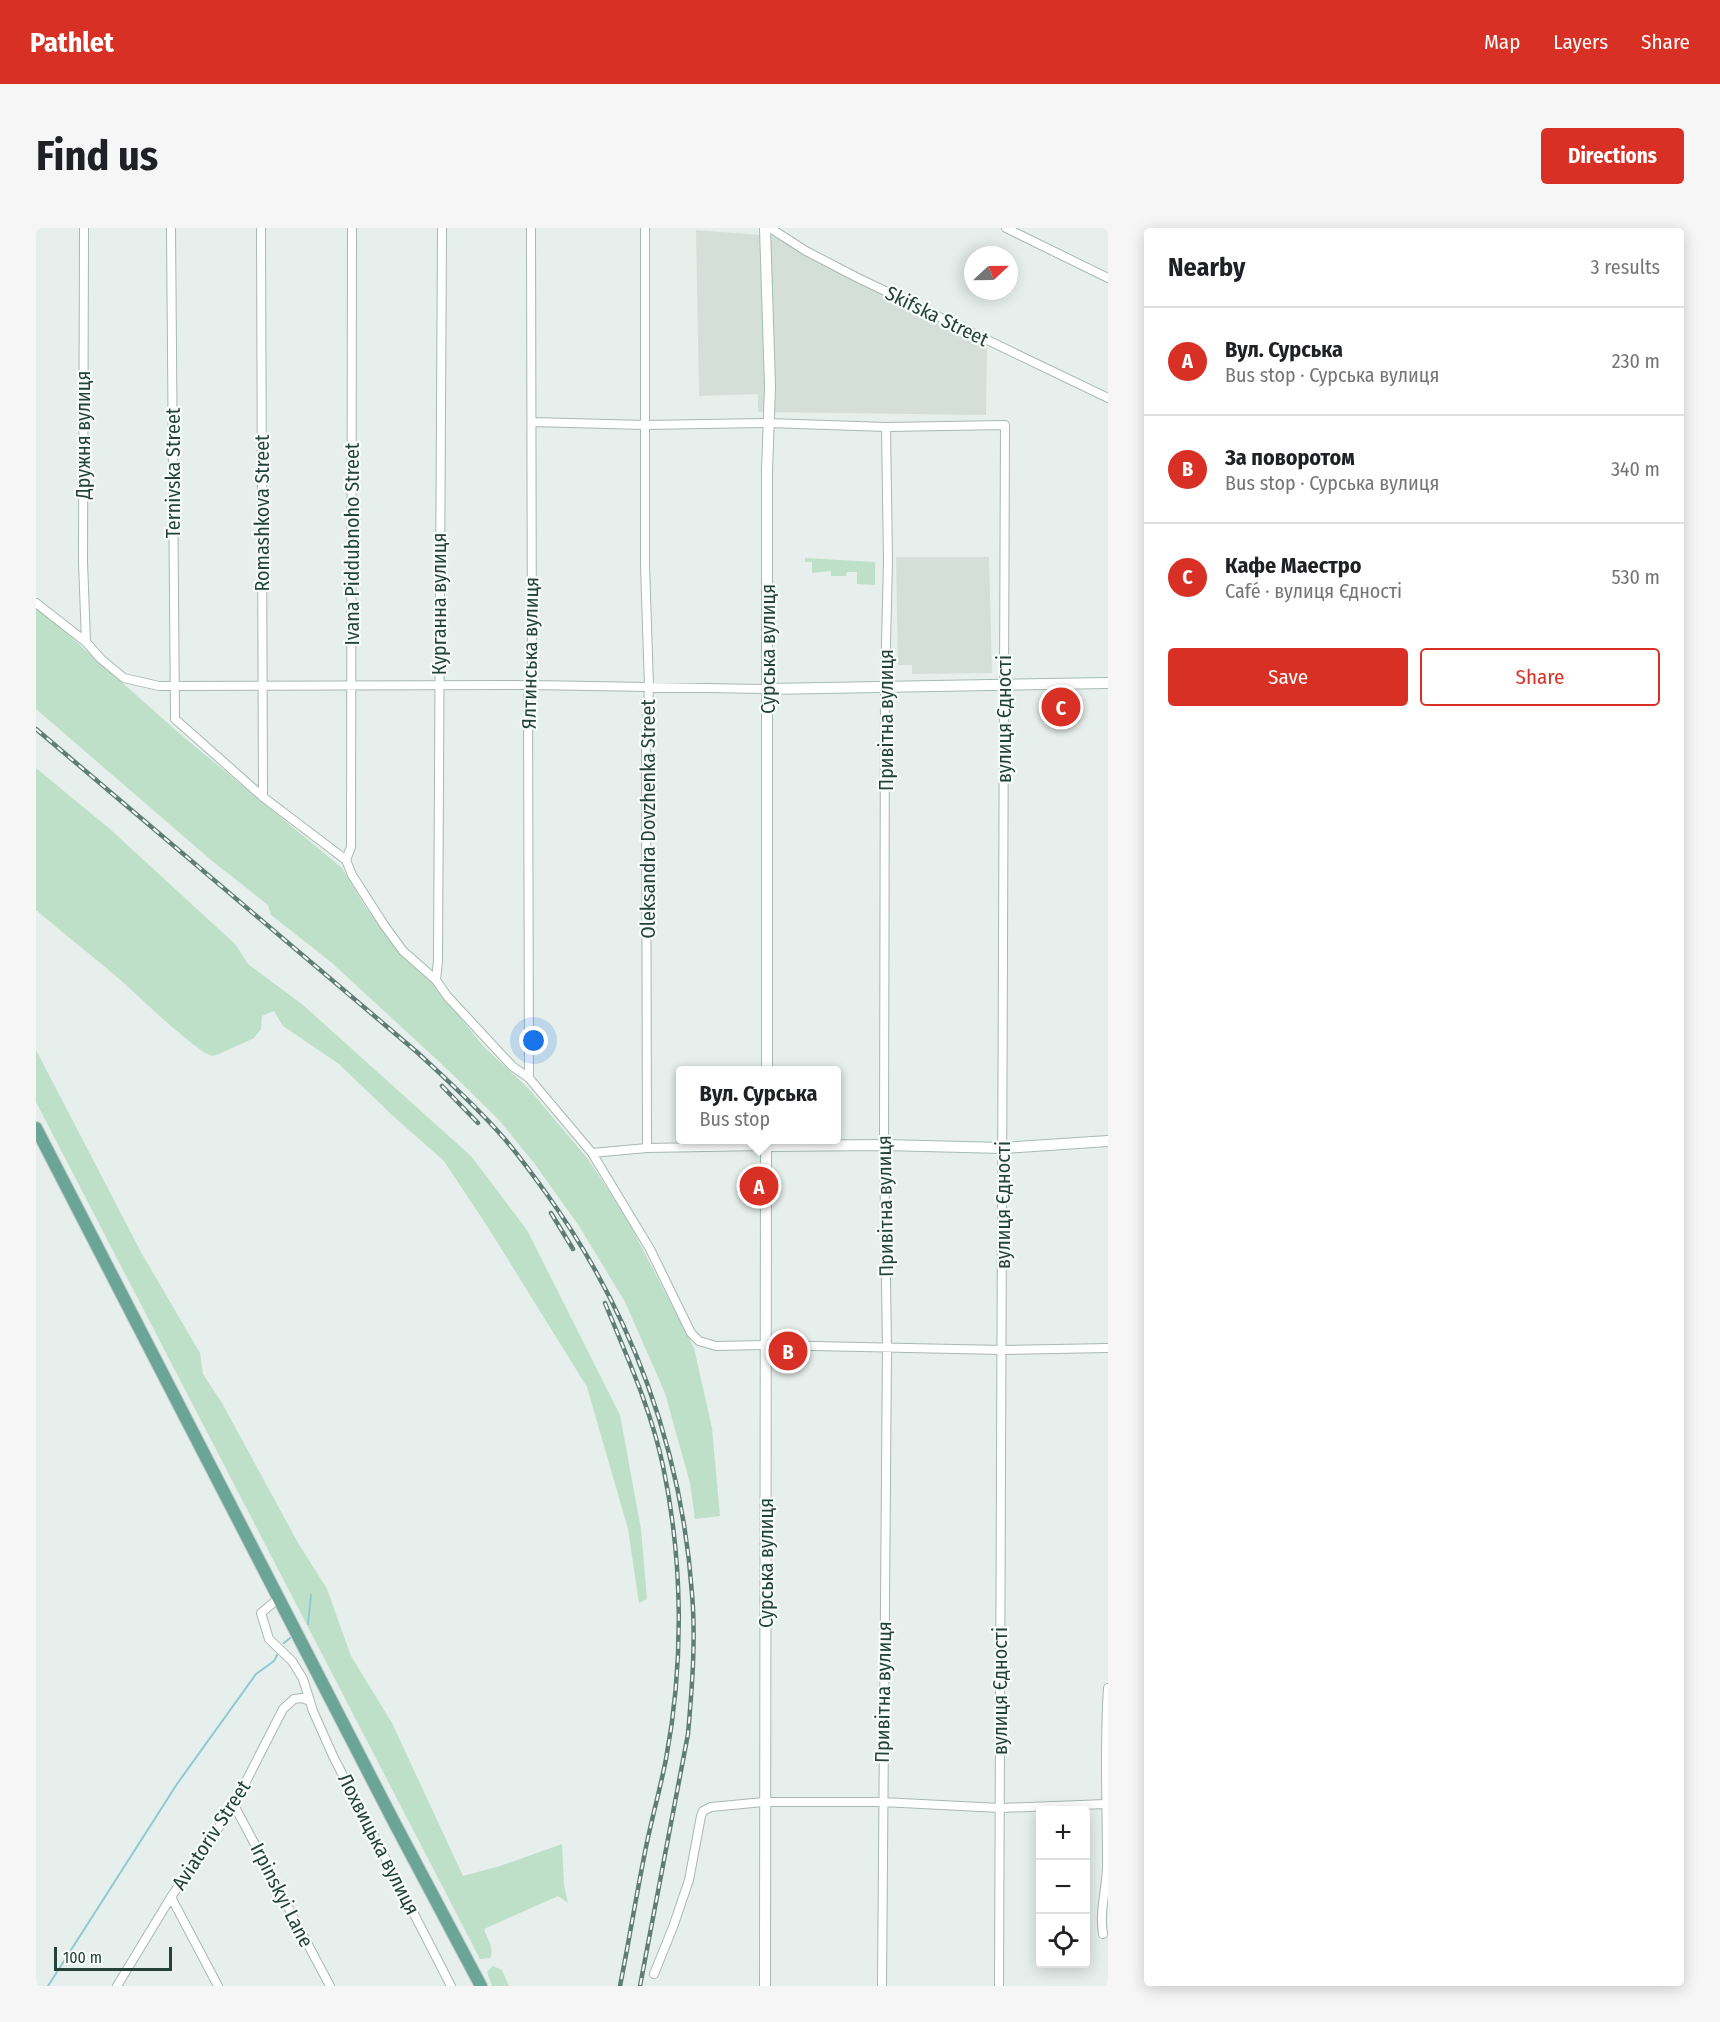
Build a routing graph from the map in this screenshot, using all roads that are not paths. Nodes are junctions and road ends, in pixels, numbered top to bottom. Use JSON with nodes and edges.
{"nodes":[{"id":1,"x":84,"y":228,"type":"edge"},
{"id":2,"x":171,"y":228,"type":"edge"},
{"id":3,"x":261,"y":228,"type":"edge"},
{"id":4,"x":352,"y":228,"type":"edge"},
{"id":5,"x":442,"y":228,"type":"edge"},
{"id":6,"x":531,"y":228,"type":"edge"},
{"id":7,"x":645,"y":228,"type":"edge"},
{"id":8,"x":767,"y":228,"type":"edge"},
{"id":9,"x":1006,"y":228,"type":"edge"},
{"id":10,"x":1108,"y":278,"type":"edge"},
{"id":11,"x":1108,"y":398,"type":"edge"},
{"id":12,"x":532,"y":422,"type":"junction"},
{"id":13,"x":768,"y":423,"type":"junction"},
{"id":14,"x":645,"y":425,"type":"junction"},
{"id":15,"x":886,"y":427,"type":"junction"},
{"id":16,"x":36,"y":603,"type":"edge"},
{"id":17,"x":86,"y":642,"type":"junction"},
{"id":18,"x":1108,"y":683,"type":"edge"},
{"id":19,"x":263,"y":684,"type":"junction"},
{"id":20,"x":1004,"y":684,"type":"junction"},
{"id":21,"x":175,"y":685,"type":"junction"},
{"id":22,"x":532,"y":685,"type":"junction"},
{"id":23,"x":352,"y":686,"type":"junction"},
{"id":24,"x":439,"y":686,"type":"junction"},
{"id":25,"x":885,"y":686,"type":"junction"},
{"id":26,"x":649,"y":687,"type":"junction"},
{"id":27,"x":768,"y":689,"type":"junction"},
{"id":28,"x":263,"y":797,"type":"junction"},
{"id":29,"x":346,"y":860,"type":"junction"},
{"id":30,"x":436,"y":980,"type":"junction"},
{"id":31,"x":767,"y":1066,"type":"edge"},
{"id":32,"x":529,"y":1078,"type":"junction"},
{"id":33,"x":36,"y":1128,"type":"edge"},
{"id":34,"x":1108,"y":1141,"type":"edge"},
{"id":35,"x":742,"y":1144,"type":"edge"},
{"id":36,"x":766,"y":1144,"type":"edge"},
{"id":37,"x":825,"y":1144,"type":"edge"},
{"id":38,"x":884,"y":1145,"type":"junction"},
{"id":39,"x":647,"y":1148,"type":"junction"},
{"id":40,"x":1003,"y":1148,"type":"junction"},
{"id":41,"x":592,"y":1153,"type":"junction"},
{"id":42,"x":767,"y":1345,"type":"junction"},
{"id":43,"x":886,"y":1348,"type":"junction"},
{"id":44,"x":1108,"y":1348,"type":"edge"},
{"id":45,"x":1002,"y":1350,"type":"junction"},
{"id":46,"x":279,"y":1598,"type":"junction"},
{"id":47,"x":1108,"y":1688,"type":"edge"},
{"id":48,"x":310,"y":1701,"type":"junction"},
{"id":49,"x":765,"y":1802,"type":"junction"},
{"id":50,"x":882,"y":1802,"type":"junction"},
{"id":51,"x":1106,"y":1804,"type":"junction"},
{"id":52,"x":234,"y":1805,"type":"junction"},
{"id":53,"x":1000,"y":1808,"type":"junction"},
{"id":54,"x":171,"y":1897,"type":"junction"},
{"id":55,"x":1103,"y":1934,"type":"dead end"},
{"id":56,"x":654,"y":1974,"type":"dead end"},
{"id":57,"x":117,"y":1986,"type":"edge"},
{"id":58,"x":218,"y":1986,"type":"edge"},
{"id":59,"x":330,"y":1986,"type":"edge"},
{"id":60,"x":452,"y":1986,"type":"edge"},
{"id":61,"x":481,"y":1986,"type":"edge"},
{"id":62,"x":765,"y":1986,"type":"edge"},
{"id":63,"x":882,"y":1986,"type":"edge"},
{"id":64,"x":999,"y":1986,"type":"edge"}],
"edges":[{"from":1,"to":17,"type":"street","name":"Дружня вулиця"},
{"from":2,"to":21,"type":"street","name":"Ternivska Street"},
{"from":3,"to":19,"type":"street","name":"Romashkova Street"},
{"from":4,"to":23,"type":"street","name":"Ivana Piddubnoho Street"},
{"from":5,"to":24,"type":"street","name":"Курганна вулиця"},
{"from":6,"to":12,"type":"street","name":"Ялтинська вулиця"},
{"from":7,"to":14,"type":"street","name":"Oleksandra Dovzhenka Street"},
{"from":8,"to":11,"type":"street","name":"Skifska Street"},
{"from":8,"to":13,"type":"street","name":"Сурська вулиця"},
{"from":9,"to":10,"type":"street"},
{"from":12,"to":14,"type":"street"},
{"from":12,"to":22,"type":"street","name":"Ялтинська вулиця"},
{"from":13,"to":14,"type":"street"},
{"from":13,"to":15,"type":"street"},
{"from":13,"to":27,"type":"street","name":"Сурська вулиця"},
{"from":14,"to":26,"type":"street","name":"Oleksandra Dovzhenka Street"},
{"from":15,"to":20,"type":"street","name":"вулиця Єдності"},
{"from":15,"to":25,"type":"street","name":"Привітна вулиця"},
{"from":16,"to":17,"type":"street"},
{"from":17,"to":21,"type":"street"},
{"from":18,"to":20,"type":"street"},
{"from":19,"to":21,"type":"street"},
{"from":19,"to":23,"type":"street"},
{"from":19,"to":28,"type":"street","name":"Romashkova Street"},
{"from":20,"to":25,"type":"street"},
{"from":20,"to":40,"type":"street","name":"вулиця Єдності"},
{"from":21,"to":28,"type":"street","name":"Ternivska Street"},
{"from":22,"to":24,"type":"street"},
{"from":22,"to":26,"type":"street"},
{"from":22,"to":32,"type":"street","name":"Ялтинська вулиця"},
{"from":23,"to":24,"type":"street"},
{"from":23,"to":29,"type":"street","name":"Ivana Piddubnoho Street"},
{"from":24,"to":30,"type":"street","name":"Курганна вулиця"},
{"from":25,"to":27,"type":"street"},
{"from":25,"to":38,"type":"street","name":"Привітна вулиця"},
{"from":26,"to":27,"type":"street"},
{"from":26,"to":39,"type":"street","name":"Oleksandra Dovzhenka Street"},
{"from":27,"to":31,"type":"street","name":"Сурська вулиця"},
{"from":28,"to":29,"type":"street"},
{"from":29,"to":30,"type":"street"},
{"from":30,"to":32,"type":"street"},
{"from":32,"to":41,"type":"street"},
{"from":33,"to":46,"type":"main road"},
{"from":34,"to":40,"type":"street"},
{"from":35,"to":39,"type":"street"},
{"from":36,"to":42,"type":"street","name":"Сурська вулиця"},
{"from":37,"to":38,"type":"street"},
{"from":38,"to":40,"type":"street"},
{"from":38,"to":43,"type":"street","name":"Привітна вулиця"},
{"from":39,"to":41,"type":"street"},
{"from":40,"to":45,"type":"street","name":"вулиця Єдності"},
{"from":41,"to":42,"type":"street"},
{"from":42,"to":43,"type":"street"},
{"from":42,"to":49,"type":"street","name":"Сурська вулиця"},
{"from":43,"to":45,"type":"street"},
{"from":43,"to":50,"type":"street","name":"Привітна вулиця"},
{"from":44,"to":45,"type":"street"},
{"from":45,"to":53,"type":"street","name":"вулиця Єдності"},
{"from":46,"to":48,"type":"street","name":"Лохвицька вулиця"},
{"from":46,"to":61,"type":"main road"},
{"from":47,"to":51,"type":"street"},
{"from":48,"to":52,"type":"street","name":"Aviatoriv Street"},
{"from":48,"to":60,"type":"street","name":"Лохвицька вулиця"},
{"from":49,"to":50,"type":"street"},
{"from":49,"to":56,"type":"street"},
{"from":49,"to":62,"type":"street","name":"Сурська вулиця"},
{"from":50,"to":53,"type":"street"},
{"from":50,"to":63,"type":"street","name":"Привітна вулиця"},
{"from":51,"to":53,"type":"street"},
{"from":51,"to":55,"type":"street"},
{"from":52,"to":54,"type":"street","name":"Aviatoriv Street"},
{"from":52,"to":59,"type":"street","name":"Irpinskyi Lane"},
{"from":53,"to":64,"type":"street","name":"вулиця Єдності"},
{"from":54,"to":57,"type":"street","name":"Aviatoriv Street"},
{"from":54,"to":58,"type":"street"}]}
